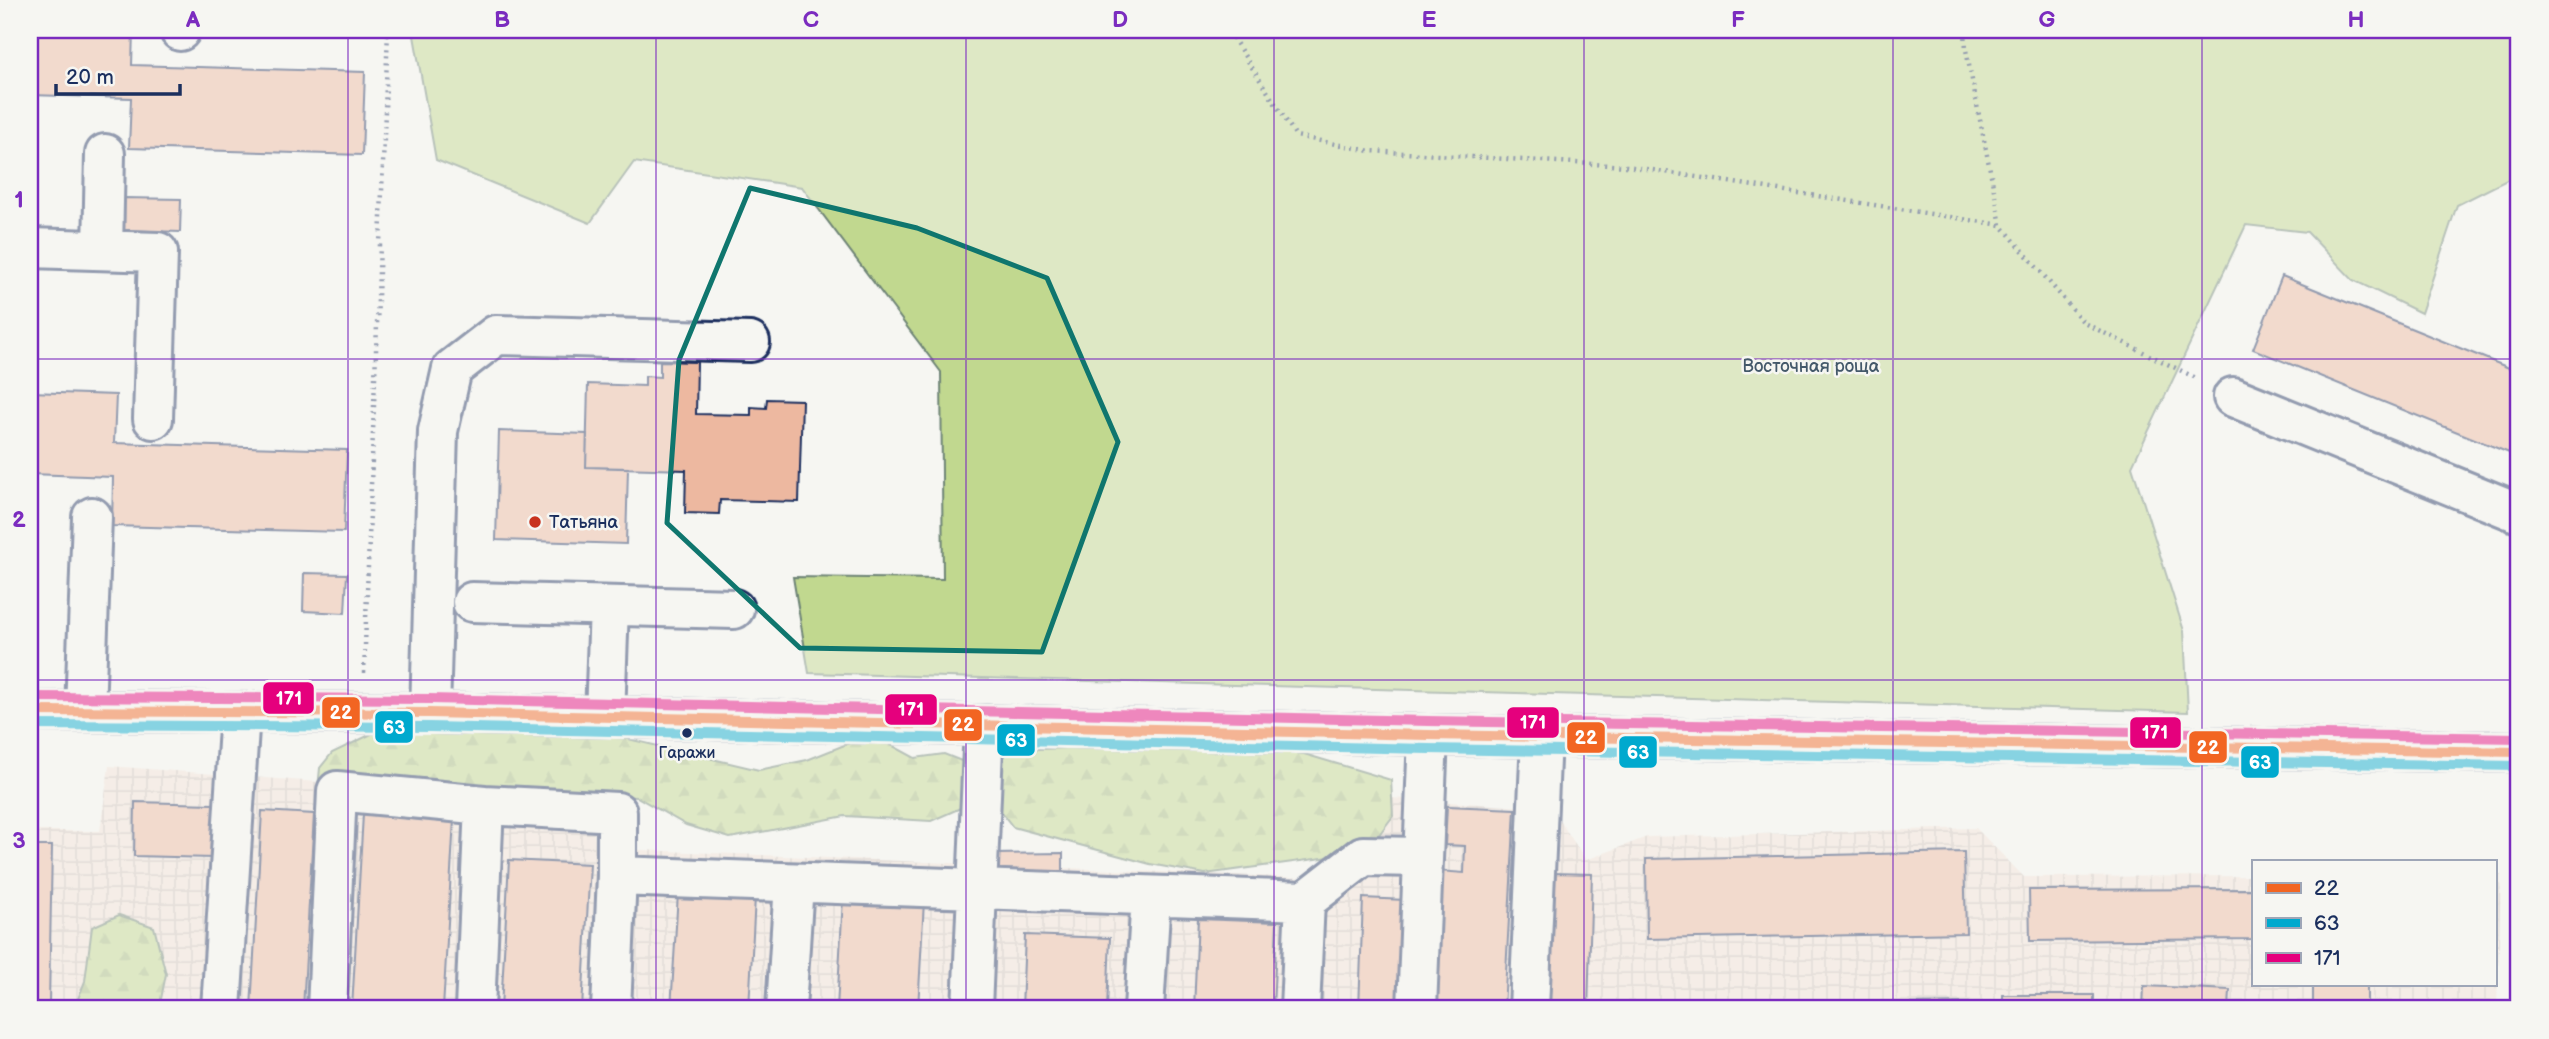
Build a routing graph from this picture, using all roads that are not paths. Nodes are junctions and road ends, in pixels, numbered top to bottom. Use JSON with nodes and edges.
{"nodes":[{"id":1,"x":105,"y":153,"type":"dead end"},
{"id":2,"x":30,"y":248,"type":"edge"},
{"id":3,"x":103,"y":250,"type":"junction"},
{"id":4,"x":750,"y":342,"type":"dead end"},
{"id":5,"x":2233,"y":397,"type":"road end"},
{"id":6,"x":153,"y":419,"type":"dead end"},
{"id":7,"x":2519,"y":513,"type":"edge"},
{"id":8,"x":92,"y":517,"type":"dead end"},
{"id":9,"x":472,"y":602,"type":"dead end"},
{"id":10,"x":609,"y":606,"type":"junction"},
{"id":11,"x":734,"y":609,"type":"dead end"},
{"id":12,"x":30,"y":711,"type":"edge"},
{"id":13,"x":85,"y":711,"type":"junction"},
{"id":14,"x":240,"y":712,"type":"junction"},
{"id":15,"x":430,"y":713,"type":"junction"},
{"id":16,"x":605,"y":716,"type":"junction"},
{"id":17,"x":984,"y":725,"type":"junction"},
{"id":18,"x":1428,"y":735,"type":"junction"},
{"id":19,"x":1541,"y":737,"type":"junction"},
{"id":20,"x":2519,"y":752,"type":"edge"},
{"id":21,"x":484,"y":805,"type":"junction"},
{"id":22,"x":1423,"y":857,"type":"junction"},
{"id":23,"x":617,"y":876,"type":"junction"},
{"id":24,"x":794,"y":883,"type":"junction"},
{"id":25,"x":976,"y":890,"type":"junction"},
{"id":26,"x":1152,"y":896,"type":"junction"},
{"id":27,"x":1304,"y":901,"type":"junction"},
{"id":28,"x":221,"y":1009,"type":"edge"},
{"id":29,"x":327,"y":1009,"type":"edge"},
{"id":30,"x":475,"y":1009,"type":"edge"},
{"id":31,"x":611,"y":1009,"type":"edge"},
{"id":32,"x":786,"y":1009,"type":"edge"},
{"id":33,"x":972,"y":1009,"type":"edge"},
{"id":34,"x":1144,"y":1009,"type":"edge"},
{"id":35,"x":1300,"y":1009,"type":"edge"},
{"id":36,"x":1417,"y":1009,"type":"edge"},
{"id":37,"x":1529,"y":1009,"type":"edge"}],
"edges":[{"from":1,"to":3,"type":"main road"},
{"from":2,"to":3,"type":"main road"},
{"from":3,"to":6,"type":"main road"},
{"from":4,"to":15,"type":"main road"},
{"from":5,"to":7,"type":"main road"},
{"from":8,"to":13,"type":"main road"},
{"from":9,"to":10,"type":"main road"},
{"from":10,"to":11,"type":"main road"},
{"from":10,"to":16,"type":"main road"},
{"from":12,"to":13,"type":"main road"},
{"from":13,"to":14,"type":"main road"},
{"from":14,"to":15,"type":"main road"},
{"from":14,"to":28,"type":"main road"},
{"from":15,"to":16,"type":"main road"},
{"from":16,"to":17,"type":"main road"},
{"from":17,"to":18,"type":"main road"},
{"from":17,"to":25,"type":"main road"},
{"from":18,"to":19,"type":"main road"},
{"from":18,"to":22,"type":"main road"},
{"from":19,"to":20,"type":"main road"},
{"from":19,"to":37,"type":"main road"},
{"from":21,"to":23,"type":"main road"},
{"from":21,"to":29,"type":"main road"},
{"from":21,"to":30,"type":"main road"},
{"from":22,"to":27,"type":"main road"},
{"from":22,"to":36,"type":"main road"},
{"from":23,"to":24,"type":"main road"},
{"from":23,"to":31,"type":"main road"},
{"from":24,"to":25,"type":"main road"},
{"from":24,"to":32,"type":"main road"},
{"from":25,"to":26,"type":"main road"},
{"from":25,"to":33,"type":"main road"},
{"from":26,"to":27,"type":"main road"},
{"from":26,"to":34,"type":"main road"},
{"from":27,"to":35,"type":"main road"}]}
